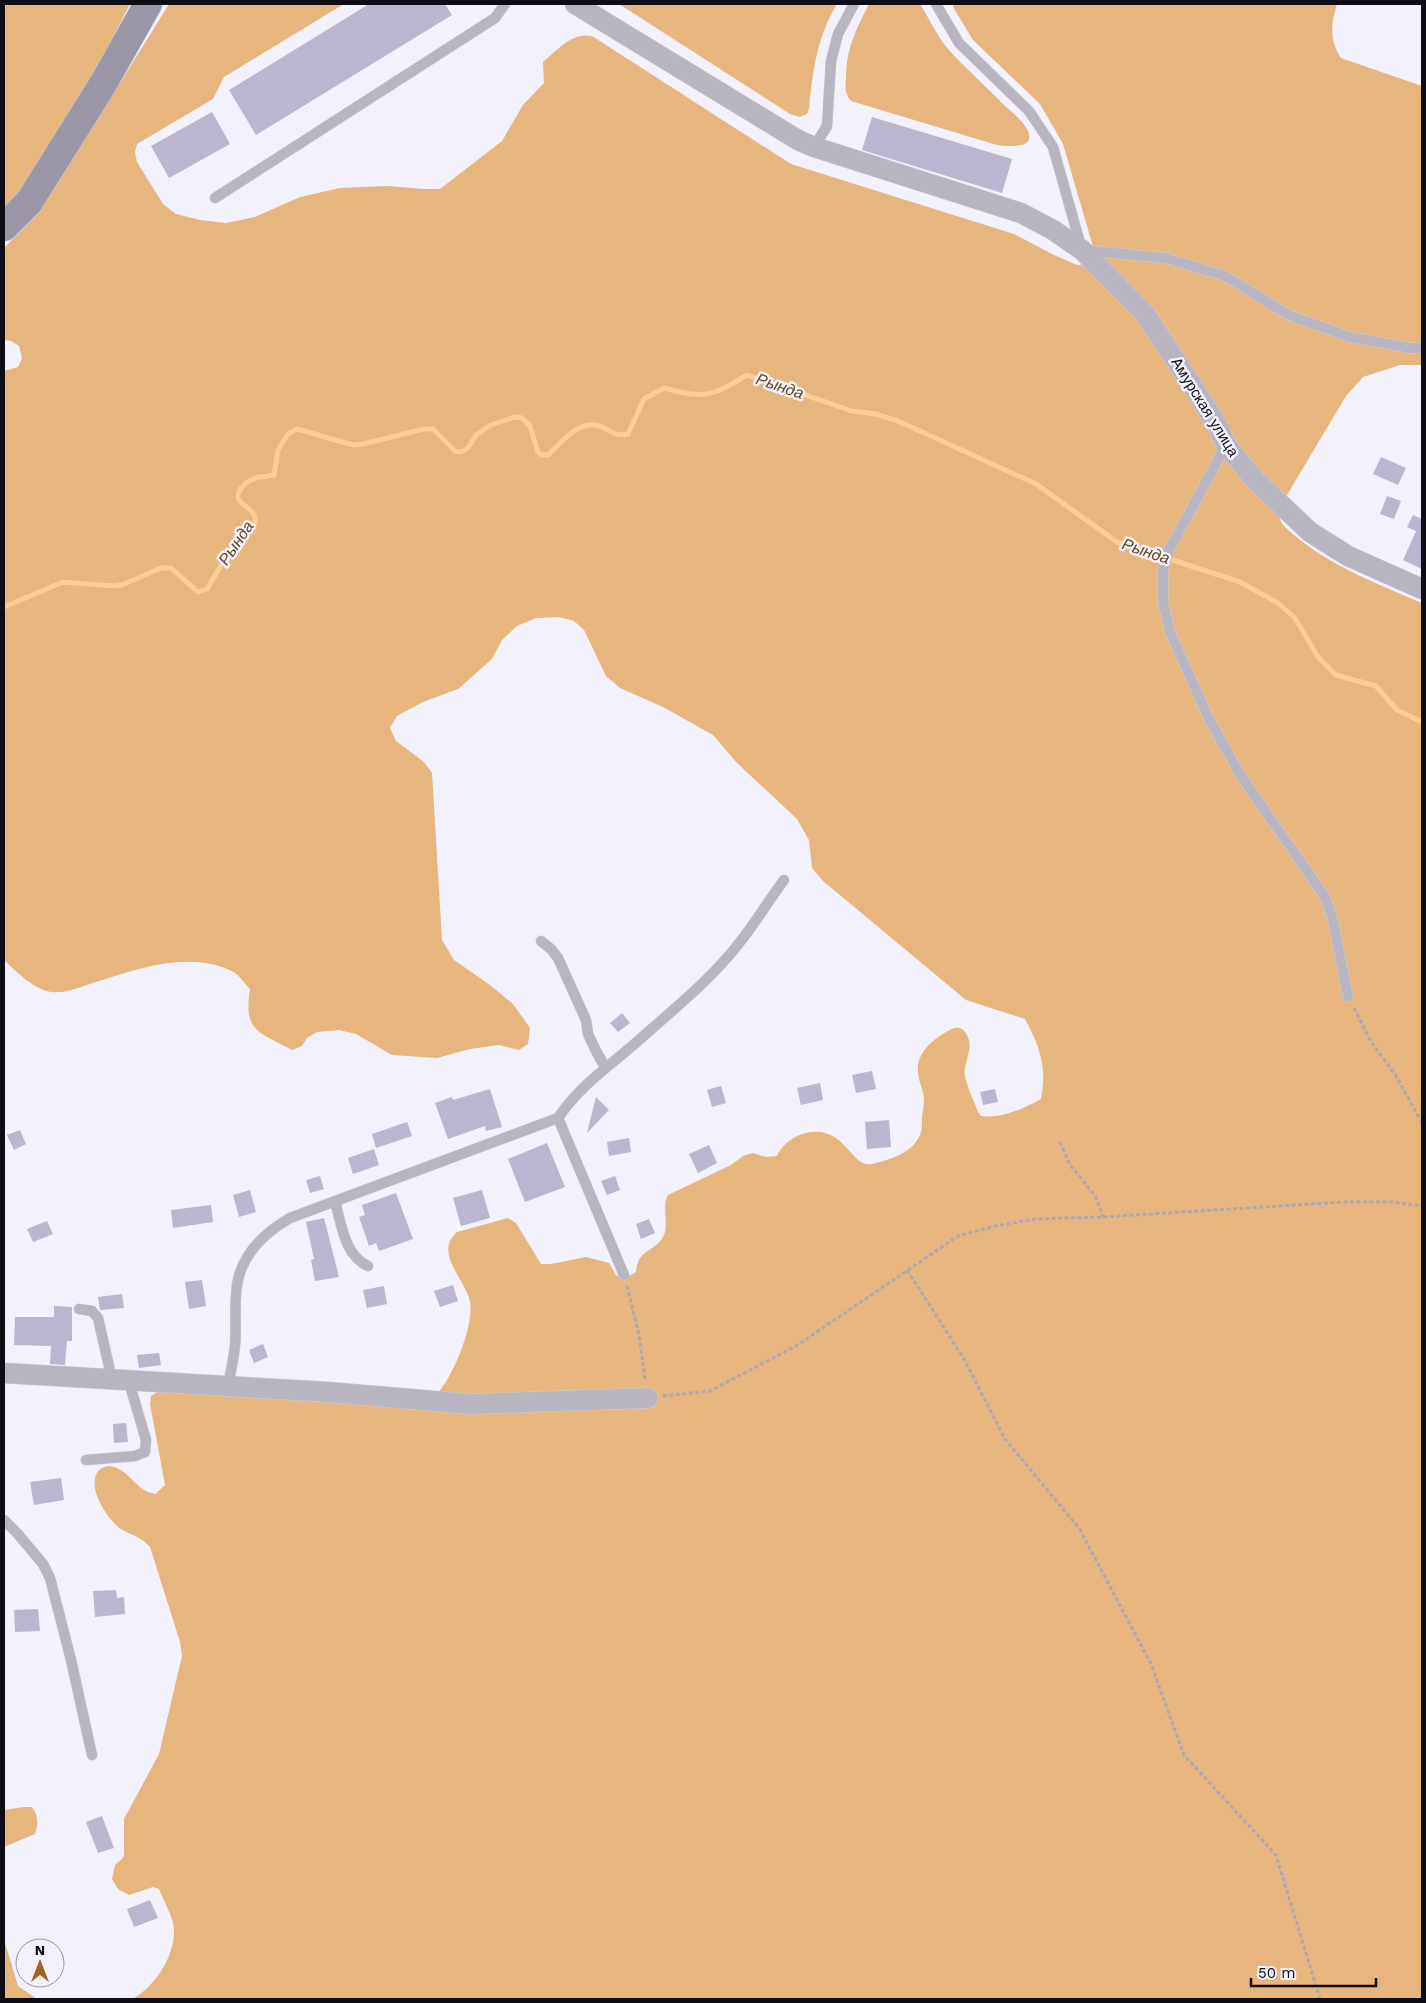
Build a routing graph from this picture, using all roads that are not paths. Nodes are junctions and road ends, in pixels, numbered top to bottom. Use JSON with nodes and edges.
{"nodes":[{"id":1,"x":148,"y":4,"type":"edge"},
{"id":2,"x":505,"y":4,"type":"edge"},
{"id":3,"x":575,"y":4,"type":"edge"},
{"id":4,"x":854,"y":4,"type":"edge"},
{"id":5,"x":936,"y":4,"type":"edge"},
{"id":6,"x":814,"y":147,"type":"junction"},
{"id":7,"x":215,"y":198,"type":"dead end"},
{"id":8,"x":4,"y":227,"type":"edge"},
{"id":9,"x":1082,"y":250,"type":"junction"},
{"id":10,"x":1422,"y":348,"type":"edge"},
{"id":11,"x":1226,"y":444,"type":"junction"},
{"id":12,"x":1422,"y":589,"type":"edge"},
{"id":13,"x":784,"y":880,"type":"dead end"},
{"id":14,"x":541,"y":941,"type":"dead end"},
{"id":15,"x":1348,"y":997,"type":"road end"},
{"id":16,"x":605,"y":1067,"type":"junction"},
{"id":17,"x":558,"y":1118,"type":"junction"},
{"id":18,"x":335,"y":1202,"type":"junction"},
{"id":19,"x":368,"y":1266,"type":"dead end"},
{"id":20,"x":624,"y":1275,"type":"road end"},
{"id":21,"x":79,"y":1309,"type":"dead end"},
{"id":22,"x":4,"y":1373,"type":"edge"},
{"id":23,"x":121,"y":1381,"type":"junction"},
{"id":24,"x":228,"y":1387,"type":"junction"},
{"id":25,"x":648,"y":1398,"type":"road end"},
{"id":26,"x":86,"y":1460,"type":"dead end"},
{"id":27,"x":4,"y":1520,"type":"edge"},
{"id":28,"x":92,"y":1754,"type":"dead end"}],
"edges":[{"from":1,"to":8,"type":"main road"},
{"from":2,"to":7,"type":"lane"},
{"from":3,"to":6,"type":"street","name":"Амурская улица"},
{"from":4,"to":6,"type":"lane"},
{"from":5,"to":9,"type":"lane"},
{"from":6,"to":9,"type":"street","name":"Амурская улица"},
{"from":9,"to":10,"type":"lane"},
{"from":9,"to":11,"type":"street","name":"Амурская улица"},
{"from":11,"to":12,"type":"street","name":"Амурская улица"},
{"from":11,"to":15,"type":"lane"},
{"from":13,"to":16,"type":"lane"},
{"from":14,"to":16,"type":"lane"},
{"from":16,"to":17,"type":"lane"},
{"from":17,"to":18,"type":"lane"},
{"from":17,"to":20,"type":"lane"},
{"from":18,"to":19,"type":"lane"},
{"from":18,"to":24,"type":"lane"},
{"from":21,"to":23,"type":"lane"},
{"from":22,"to":23,"type":"street"},
{"from":23,"to":24,"type":"street"},
{"from":23,"to":26,"type":"lane"},
{"from":24,"to":25,"type":"street"},
{"from":27,"to":28,"type":"lane"}]}
